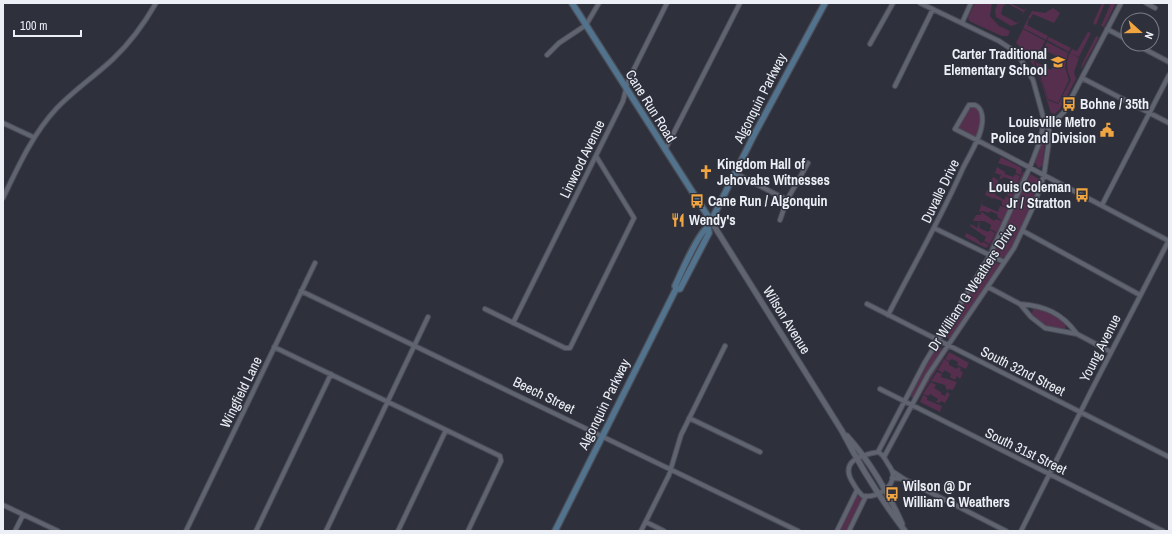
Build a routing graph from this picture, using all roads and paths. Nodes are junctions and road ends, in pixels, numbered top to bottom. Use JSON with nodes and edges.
{"nodes":[{"id":1,"x":156,"y":3,"type":"edge"},
{"id":2,"x":572,"y":3,"type":"edge"},
{"id":3,"x":599,"y":3,"type":"edge"},
{"id":4,"x":667,"y":3,"type":"edge"},
{"id":5,"x":740,"y":3,"type":"edge"},
{"id":6,"x":825,"y":3,"type":"edge"},
{"id":7,"x":892,"y":3,"type":"edge"},
{"id":8,"x":920,"y":3,"type":"edge"},
{"id":9,"x":971,"y":3,"type":"edge"},
{"id":10,"x":1121,"y":3,"type":"edge"},
{"id":11,"x":1146,"y":3,"type":"edge"},
{"id":12,"x":1156,"y":8,"type":"dead end"},
{"id":13,"x":933,"y":10,"type":"junction"},
{"id":14,"x":962,"y":23,"type":"junction"},
{"id":15,"x":586,"y":25,"type":"junction"},
{"id":16,"x":1107,"y":29,"type":"junction"},
{"id":17,"x":1120,"y":36,"type":"edge"},
{"id":18,"x":870,"y":44,"type":"dead end"},
{"id":19,"x":1150,"y":52,"type":"edge"},
{"id":20,"x":547,"y":55,"type":"dead end"},
{"id":21,"x":1169,"y":62,"type":"edge"},
{"id":22,"x":1169,"y":75,"type":"edge"},
{"id":23,"x":1082,"y":78,"type":"junction"},
{"id":24,"x":895,"y":86,"type":"dead end"},
{"id":25,"x":626,"y":89,"type":"junction"},
{"id":26,"x":1150,"y":113,"type":"junction"},
{"id":27,"x":1044,"y":120,"type":"junction"},
{"id":28,"x":3,"y":123,"type":"edge"},
{"id":29,"x":1169,"y":123,"type":"edge"},
{"id":30,"x":33,"y":138,"type":"junction"},
{"id":31,"x":977,"y":140,"type":"junction"},
{"id":32,"x":665,"y":150,"type":"junction"},
{"id":33,"x":596,"y":156,"type":"junction"},
{"id":34,"x":808,"y":163,"type":"dead end"},
{"id":35,"x":1030,"y":168,"type":"junction"},
{"id":36,"x":735,"y":173,"type":"junction"},
{"id":37,"x":1044,"y":175,"type":"junction"},
{"id":38,"x":3,"y":198,"type":"edge"},
{"id":39,"x":787,"y":200,"type":"junction"},
{"id":40,"x":1102,"y":205,"type":"junction"},
{"id":41,"x":780,"y":220,"type":"dead end"},
{"id":42,"x":709,"y":224,"type":"junction"},
{"id":43,"x":934,"y":228,"type":"junction"},
{"id":44,"x":1023,"y":231,"type":"junction"},
{"id":45,"x":1169,"y":240,"type":"edge"},
{"id":46,"x":990,"y":255,"type":"junction"},
{"id":47,"x":315,"y":262,"type":"dead end"},
{"id":48,"x":1004,"y":262,"type":"junction"},
{"id":49,"x":988,"y":287,"type":"junction"},
{"id":50,"x":301,"y":291,"type":"junction"},
{"id":51,"x":1140,"y":295,"type":"junction"},
{"id":52,"x":866,"y":304,"type":"dead end"},
{"id":53,"x":1020,"y":304,"type":"junction"},
{"id":54,"x":485,"y":310,"type":"dead end"},
{"id":55,"x":888,"y":315,"type":"junction"},
{"id":56,"x":428,"y":317,"type":"dead end"},
{"id":57,"x":513,"y":323,"type":"junction"},
{"id":58,"x":1077,"y":334,"type":"junction"},
{"id":59,"x":938,"y":340,"type":"junction"},
{"id":60,"x":948,"y":345,"type":"junction"},
{"id":61,"x":415,"y":346,"type":"junction"},
{"id":62,"x":725,"y":346,"type":"dead end"},
{"id":63,"x":274,"y":347,"type":"junction"},
{"id":64,"x":1111,"y":352,"type":"junction"},
{"id":65,"x":331,"y":374,"type":"junction"},
{"id":66,"x":880,"y":389,"type":"dead end"},
{"id":67,"x":388,"y":401,"type":"junction"},
{"id":68,"x":903,"y":401,"type":"junction"},
{"id":69,"x":911,"y":405,"type":"junction"},
{"id":70,"x":1080,"y":412,"type":"junction"},
{"id":71,"x":689,"y":418,"type":"junction"},
{"id":72,"x":446,"y":430,"type":"junction"},
{"id":73,"x":842,"y":431,"type":"junction"},
{"id":74,"x":602,"y":436,"type":"junction"},
{"id":75,"x":760,"y":452,"type":"dead end"},
{"id":76,"x":878,"y":452,"type":"junction"},
{"id":77,"x":862,"y":455,"type":"junction"},
{"id":78,"x":884,"y":457,"type":"junction"},
{"id":79,"x":1169,"y":457,"type":"edge"},
{"id":80,"x":857,"y":458,"type":"junction"},
{"id":81,"x":670,"y":469,"type":"junction"},
{"id":82,"x":892,"y":471,"type":"junction"},
{"id":83,"x":1049,"y":474,"type":"junction"},
{"id":84,"x":892,"y":478,"type":"junction"},
{"id":85,"x":904,"y":479,"type":"junction"},
{"id":86,"x":857,"y":490,"type":"junction"},
{"id":87,"x":884,"y":490,"type":"junction"},
{"id":88,"x":879,"y":493,"type":"junction"},
{"id":89,"x":866,"y":496,"type":"junction"},
{"id":90,"x":3,"y":505,"type":"edge"},
{"id":91,"x":23,"y":515,"type":"junction"},
{"id":92,"x":646,"y":522,"type":"junction"},
{"id":93,"x":795,"y":530,"type":"edge"},
{"id":94,"x":15,"y":531,"type":"edge"},
{"id":95,"x":58,"y":531,"type":"edge"},
{"id":96,"x":186,"y":531,"type":"edge"},
{"id":97,"x":256,"y":531,"type":"edge"},
{"id":98,"x":326,"y":531,"type":"edge"},
{"id":99,"x":398,"y":531,"type":"edge"},
{"id":100,"x":468,"y":531,"type":"edge"},
{"id":101,"x":555,"y":531,"type":"edge"},
{"id":102,"x":641,"y":531,"type":"edge"},
{"id":103,"x":664,"y":531,"type":"edge"},
{"id":104,"x":837,"y":531,"type":"edge"},
{"id":105,"x":849,"y":531,"type":"edge"},
{"id":106,"x":905,"y":531,"type":"edge"},
{"id":107,"x":1006,"y":531,"type":"edge"},
{"id":108,"x":1021,"y":531,"type":"edge"},
{"id":109,"x":1163,"y":531,"type":"edge"}],
"edges":[{"from":1,"to":30,"type":"street"},
{"from":2,"to":15,"type":"main road","name":"Cane Run Road"},
{"from":3,"to":15,"type":"street"},
{"from":4,"to":25,"type":"street","name":"Linwood Avenue"},
{"from":5,"to":32,"type":"street"},
{"from":6,"to":36,"type":"main road","name":"Algonquin Parkway"},
{"from":7,"to":18,"type":"street"},
{"from":8,"to":13,"type":"street","name":"Dr William G Weathers Drive"},
{"from":9,"to":14,"type":"street"},
{"from":10,"to":16,"type":"street"},
{"from":11,"to":12,"type":"street"},
{"from":13,"to":14,"type":"street","name":"Dr William G Weathers Drive"},
{"from":13,"to":24,"type":"street"},
{"from":14,"to":27,"type":"street","name":"Dr William G Weathers Drive"},
{"from":15,"to":20,"type":"street"},
{"from":15,"to":25,"type":"main road","name":"Cane Run Road"},
{"from":16,"to":17,"type":"street"},
{"from":16,"to":23,"type":"street"},
{"from":19,"to":21,"type":"street"},
{"from":22,"to":26,"type":"street"},
{"from":23,"to":26,"type":"street"},
{"from":23,"to":27,"type":"street"},
{"from":25,"to":32,"type":"main road","name":"Cane Run Road"},
{"from":25,"to":33,"type":"street","name":"Linwood Avenue"},
{"from":26,"to":29,"type":"street"},
{"from":26,"to":40,"type":"street"},
{"from":27,"to":35,"type":"street","name":"Dr William G Weathers Drive"},
{"from":27,"to":37,"type":"street","name":"Dr William G Weathers Drive"},
{"from":28,"to":30,"type":"street"},
{"from":30,"to":38,"type":"street"},
{"from":31,"to":31,"type":"street","name":"Duvalle Drive"},
{"from":31,"to":35,"type":"street"},
{"from":31,"to":43,"type":"street","name":"Duvalle Drive"},
{"from":32,"to":42,"type":"main road","name":"Cane Run Road"},
{"from":33,"to":57,"type":"street","name":"Linwood Avenue"},
{"from":33,"to":57,"type":"street"},
{"from":34,"to":39,"type":"street"},
{"from":35,"to":37,"type":"street"},
{"from":35,"to":46,"type":"street","name":"Dr William G Weathers Drive"},
{"from":36,"to":39,"type":"street"},
{"from":36,"to":42,"type":"main road","name":"Algonquin Parkway"},
{"from":37,"to":40,"type":"street"},
{"from":37,"to":44,"type":"street","name":"Dr William G Weathers Drive"},
{"from":39,"to":41,"type":"street"},
{"from":40,"to":45,"type":"street"},
{"from":42,"to":73,"type":"street","name":"Wilson Avenue"},
{"from":42,"to":74,"type":"main road","name":"Algonquin Parkway"},
{"from":43,"to":46,"type":"street"},
{"from":43,"to":55,"type":"street","name":"Duvalle Drive"},
{"from":44,"to":48,"type":"street","name":"Dr William G Weathers Drive"},
{"from":44,"to":51,"type":"street"},
{"from":45,"to":51,"type":"street","name":"Young Avenue"},
{"from":46,"to":48,"type":"street"},
{"from":46,"to":59,"type":"street","name":"Dr William G Weathers Drive"},
{"from":47,"to":50,"type":"street","name":"Wingfield Lane"},
{"from":48,"to":49,"type":"street","name":"Dr William G Weathers Drive"},
{"from":49,"to":53,"type":"street"},
{"from":49,"to":60,"type":"street","name":"Dr William G Weathers Drive"},
{"from":50,"to":61,"type":"street","name":"Beech Street"},
{"from":50,"to":63,"type":"street","name":"Wingfield Lane"},
{"from":51,"to":64,"type":"street","name":"Young Avenue"},
{"from":52,"to":55,"type":"street","name":"South 32nd Street"},
{"from":53,"to":58,"type":"street"},
{"from":53,"to":58,"type":"street"},
{"from":54,"to":57,"type":"street"},
{"from":55,"to":59,"type":"street","name":"South 32nd Street"},
{"from":56,"to":61,"type":"street"},
{"from":58,"to":64,"type":"street"},
{"from":59,"to":60,"type":"street","name":"South 32nd Street"},
{"from":59,"to":68,"type":"street","name":"Dr William G Weathers Drive"},
{"from":60,"to":69,"type":"street","name":"Dr William G Weathers Drive"},
{"from":60,"to":70,"type":"street","name":"South 32nd Street"},
{"from":61,"to":67,"type":"street"},
{"from":61,"to":74,"type":"street","name":"Beech Street"},
{"from":62,"to":71,"type":"street"},
{"from":63,"to":65,"type":"street"},
{"from":63,"to":96,"type":"street","name":"Wingfield Lane"},
{"from":64,"to":70,"type":"street","name":"Young Avenue"},
{"from":65,"to":67,"type":"street"},
{"from":65,"to":97,"type":"street"},
{"from":66,"to":68,"type":"street","name":"South 31st Street"},
{"from":67,"to":72,"type":"street"},
{"from":67,"to":98,"type":"street"},
{"from":68,"to":69,"type":"street","name":"South 31st Street"},
{"from":68,"to":76,"type":"street","name":"Dr William G Weathers Drive"},
{"from":69,"to":78,"type":"street","name":"Dr William G Weathers Drive"},
{"from":69,"to":83,"type":"street","name":"South 31st Street"},
{"from":70,"to":79,"type":"street","name":"South 32nd Street"},
{"from":70,"to":83,"type":"street","name":"Young Avenue"},
{"from":71,"to":75,"type":"street"},
{"from":71,"to":81,"type":"street"},
{"from":72,"to":99,"type":"street"},
{"from":72,"to":100,"type":"street"},
{"from":73,"to":77,"type":"street","name":"Wilson Avenue"},
{"from":73,"to":80,"type":"street","name":"Wilson Avenue"},
{"from":74,"to":81,"type":"street","name":"Beech Street"},
{"from":74,"to":101,"type":"main road","name":"Algonquin Parkway"},
{"from":76,"to":77,"type":"street"},
{"from":76,"to":78,"type":"street"},
{"from":77,"to":80,"type":"street"},
{"from":77,"to":87,"type":"street","name":"Wilson Avenue"},
{"from":78,"to":82,"type":"street"},
{"from":80,"to":86,"type":"street"},
{"from":80,"to":88,"type":"street","name":"Wilson Avenue"},
{"from":81,"to":92,"type":"street"},
{"from":81,"to":93,"type":"street","name":"Beech Street"},
{"from":82,"to":84,"type":"street"},
{"from":82,"to":85,"type":"street"},
{"from":83,"to":108,"type":"street","name":"Young Avenue"},
{"from":83,"to":109,"type":"street","name":"South 31st Street"},
{"from":84,"to":85,"type":"street"},
{"from":84,"to":87,"type":"street"},
{"from":85,"to":107,"type":"street"},
{"from":86,"to":89,"type":"street"},
{"from":86,"to":104,"type":"street"},
{"from":87,"to":88,"type":"street"},
{"from":87,"to":106,"type":"street","name":"Wilson Avenue"},
{"from":88,"to":89,"type":"street"},
{"from":88,"to":106,"type":"street","name":"Wilson Avenue"},
{"from":89,"to":105,"type":"street"},
{"from":90,"to":91,"type":"street"},
{"from":91,"to":94,"type":"street"},
{"from":91,"to":95,"type":"street"},
{"from":92,"to":102,"type":"street"},
{"from":92,"to":103,"type":"street"}]}
